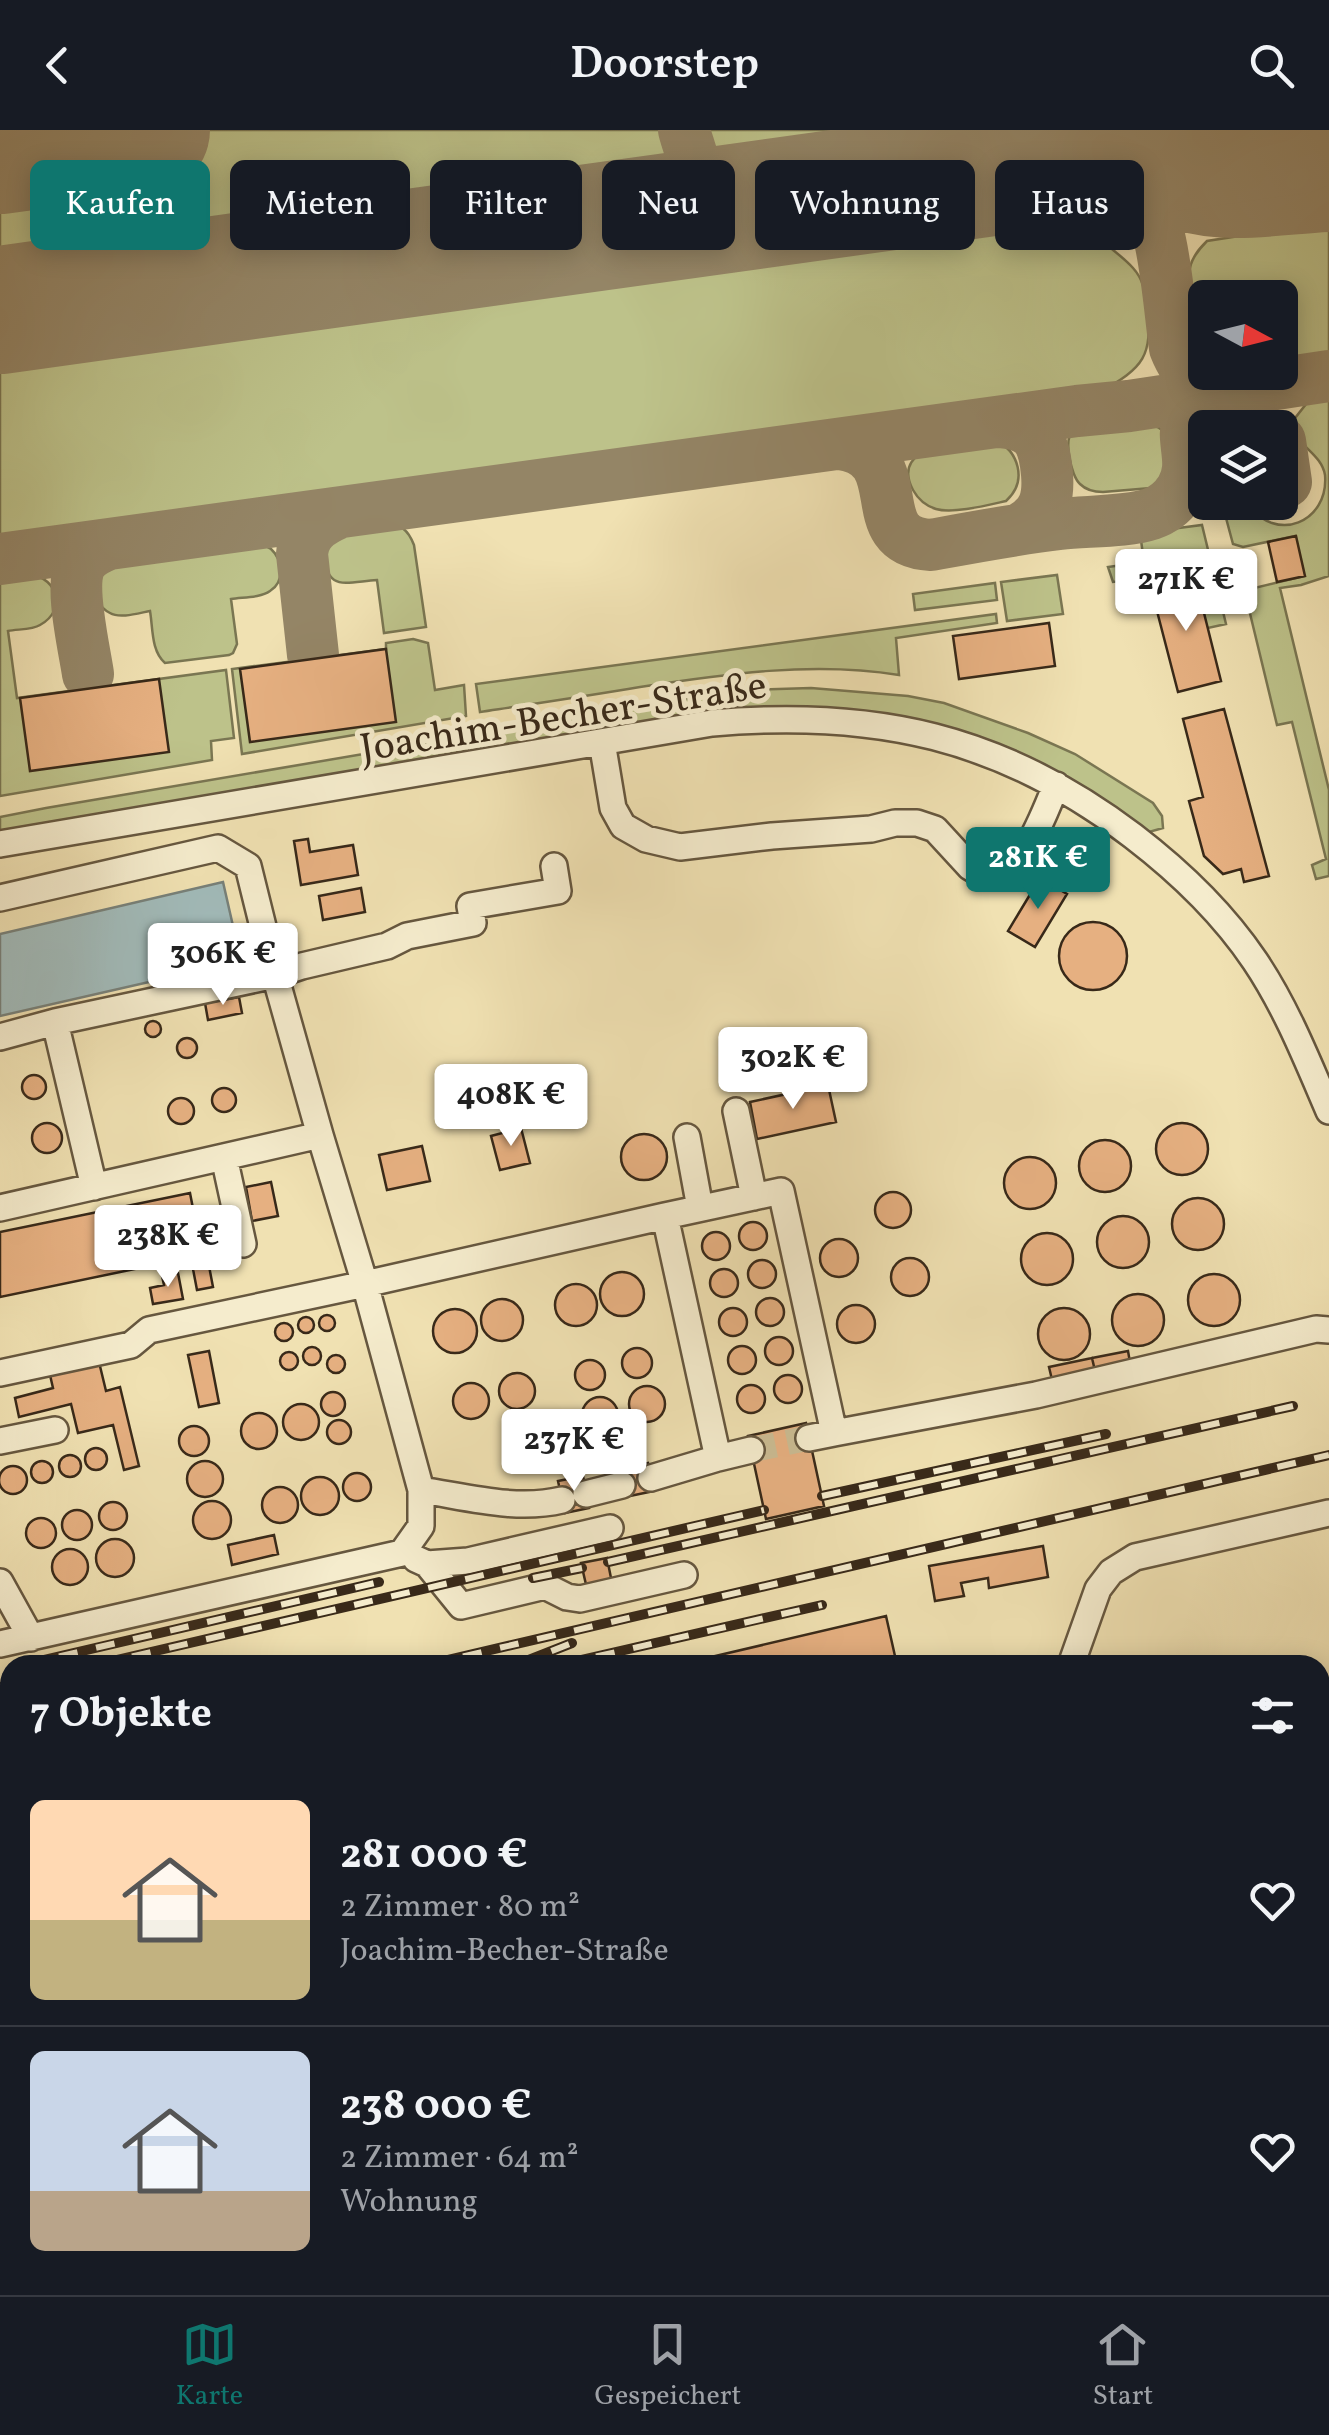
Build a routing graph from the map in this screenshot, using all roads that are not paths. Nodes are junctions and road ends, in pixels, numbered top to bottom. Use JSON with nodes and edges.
{"nodes":[{"id":1,"x":602,"y":742,"type":"junction"},
{"id":2,"x":1056,"y":786,"type":"junction"},
{"id":3,"x":0,"y":844,"type":"edge"},
{"id":4,"x":554,"y":866,"type":"dead end"},
{"id":5,"x":0,"y":898,"type":"edge"},
{"id":6,"x":275,"y":975,"type":"junction"},
{"id":7,"x":55,"y":1022,"type":"junction"},
{"id":8,"x":0,"y":1037,"type":"edge"},
{"id":9,"x":736,"y":1111,"type":"dead end"},
{"id":10,"x":1329,"y":1111,"type":"edge"},
{"id":11,"x":320,"y":1135,"type":"junction"},
{"id":12,"x":687,"y":1137,"type":"dead end"},
{"id":13,"x":224,"y":1157,"type":"junction"},
{"id":14,"x":94,"y":1187,"type":"junction"},
{"id":15,"x":754,"y":1197,"type":"junction"},
{"id":16,"x":0,"y":1208,"type":"edge"},
{"id":17,"x":700,"y":1208,"type":"junction"},
{"id":18,"x":664,"y":1216,"type":"junction"},
{"id":19,"x":243,"y":1244,"type":"dead end"},
{"id":20,"x":366,"y":1284,"type":"junction"},
{"id":21,"x":1329,"y":1330,"type":"edge"},
{"id":22,"x":0,"y":1373,"type":"edge"},
{"id":23,"x":54,"y":1430,"type":"dead end"},
{"id":24,"x":0,"y":1441,"type":"edge"},
{"id":25,"x":751,"y":1450,"type":"tunnel mouth"},
{"id":26,"x":718,"y":1458,"type":"junction"},
{"id":27,"x":651,"y":1478,"type":"dead end"},
{"id":28,"x":622,"y":1485,"type":"dead end"},
{"id":29,"x":421,"y":1490,"type":"junction"},
{"id":30,"x":1329,"y":1513,"type":"edge"},
{"id":31,"x":610,"y":1528,"type":"dead end"},
{"id":32,"x":402,"y":1553,"type":"junction"},
{"id":33,"x":427,"y":1564,"type":"junction"},
{"id":34,"x":684,"y":1575,"type":"dead end"},
{"id":35,"x":0,"y":1582,"type":"edge"},
{"id":36,"x":31,"y":1638,"type":"junction"},
{"id":37,"x":0,"y":1644,"type":"edge"},
{"id":38,"x":1075,"y":1655,"type":"edge"}],
"edges":[{"from":1,"to":2,"type":"street","name":"Joachim-Becher-Straße"},
{"from":1,"to":2,"type":"street"},
{"from":1,"to":3,"type":"street","name":"Joachim-Becher-Straße"},
{"from":2,"to":10,"type":"street","name":"Joachim-Becher-Straße"},
{"from":4,"to":6,"type":"street"},
{"from":5,"to":6,"type":"street"},
{"from":6,"to":7,"type":"street"},
{"from":6,"to":11,"type":"street"},
{"from":7,"to":8,"type":"street"},
{"from":7,"to":14,"type":"street"},
{"from":9,"to":15,"type":"street"},
{"from":11,"to":13,"type":"street"},
{"from":11,"to":20,"type":"street"},
{"from":12,"to":17,"type":"street"},
{"from":13,"to":14,"type":"street"},
{"from":13,"to":19,"type":"street"},
{"from":14,"to":16,"type":"street"},
{"from":15,"to":17,"type":"street"},
{"from":15,"to":21,"type":"street"},
{"from":17,"to":18,"type":"street"},
{"from":18,"to":20,"type":"street"},
{"from":18,"to":26,"type":"street"},
{"from":20,"to":22,"type":"street"},
{"from":20,"to":29,"type":"street"},
{"from":23,"to":24,"type":"street"},
{"from":25,"to":26,"type":"street"},
{"from":26,"to":27,"type":"street"},
{"from":28,"to":29,"type":"street"},
{"from":29,"to":32,"type":"street"},
{"from":30,"to":38,"type":"street"},
{"from":31,"to":33,"type":"street"},
{"from":32,"to":33,"type":"street"},
{"from":32,"to":36,"type":"street"},
{"from":33,"to":34,"type":"street"},
{"from":35,"to":36,"type":"street"},
{"from":36,"to":37,"type":"street"}]}
